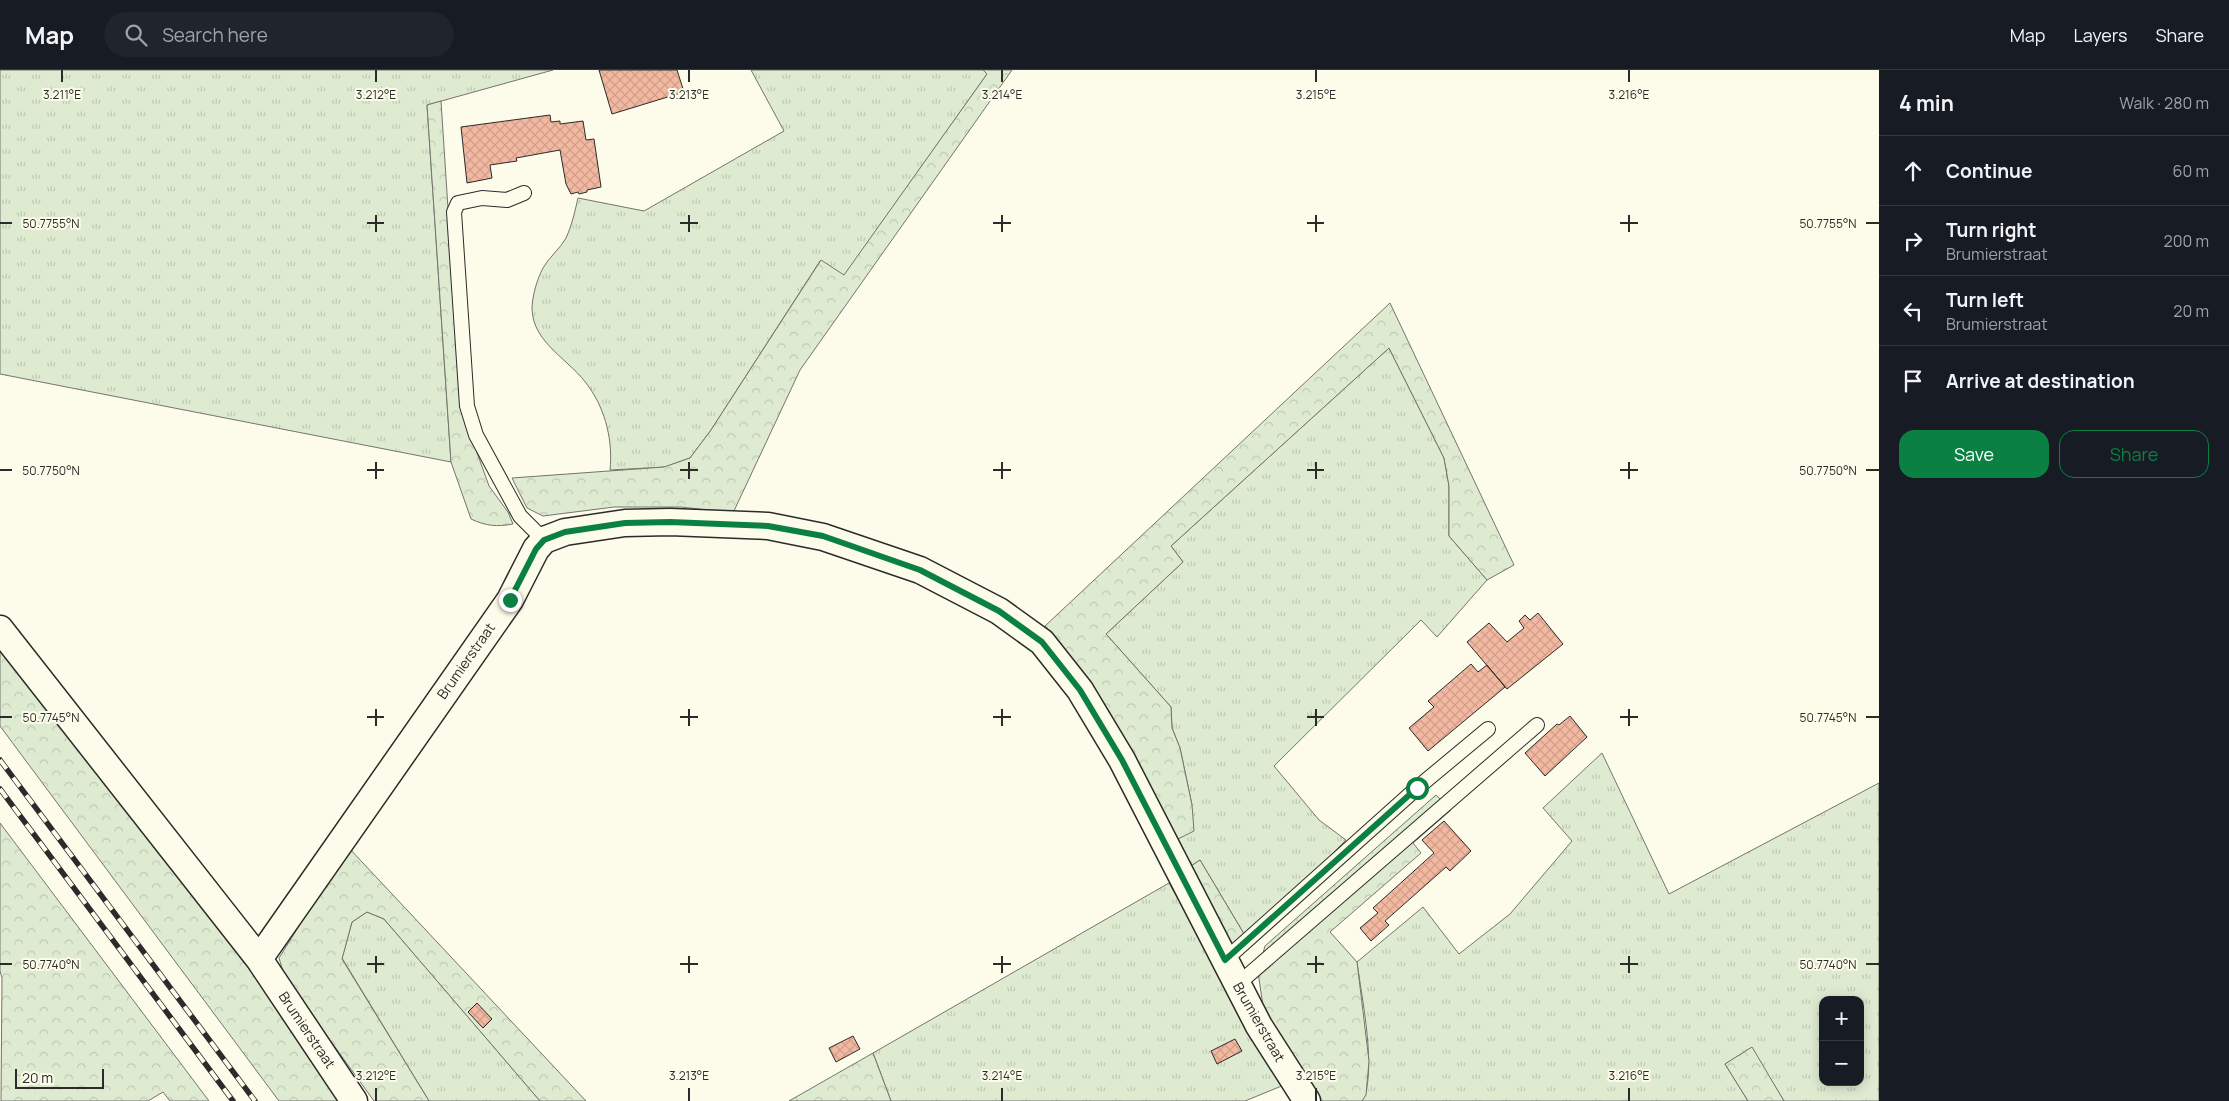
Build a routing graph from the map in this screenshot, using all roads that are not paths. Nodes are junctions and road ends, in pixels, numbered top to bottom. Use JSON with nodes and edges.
{"nodes":[{"id":1,"x":524,"y":193,"type":"dead end"},
{"id":2,"x":544,"y":540,"type":"junction"},
{"id":3,"x":0,"y":629,"type":"edge"},
{"id":4,"x":1537,"y":725,"type":"dead end"},
{"id":5,"x":1488,"y":729,"type":"dead end"},
{"id":6,"x":259,"y":959,"type":"junction"},
{"id":7,"x":1225,"y":960,"type":"junction"},
{"id":8,"x":1238,"y":984,"type":"junction"},
{"id":9,"x":354,"y":1101,"type":"edge"},
{"id":10,"x":1307,"y":1101,"type":"edge"}],
"edges":[{"from":1,"to":2,"type":"lane"},
{"from":2,"to":6,"type":"street","name":"Brumierstraat"},
{"from":2,"to":7,"type":"street","name":"Brumierstraat"},
{"from":3,"to":6,"type":"street","name":"Brumierstraat"},
{"from":4,"to":8,"type":"lane"},
{"from":5,"to":7,"type":"lane"},
{"from":6,"to":9,"type":"street","name":"Brumierstraat"},
{"from":7,"to":8,"type":"street","name":"Brumierstraat"},
{"from":8,"to":10,"type":"street","name":"Brumierstraat"}]}
